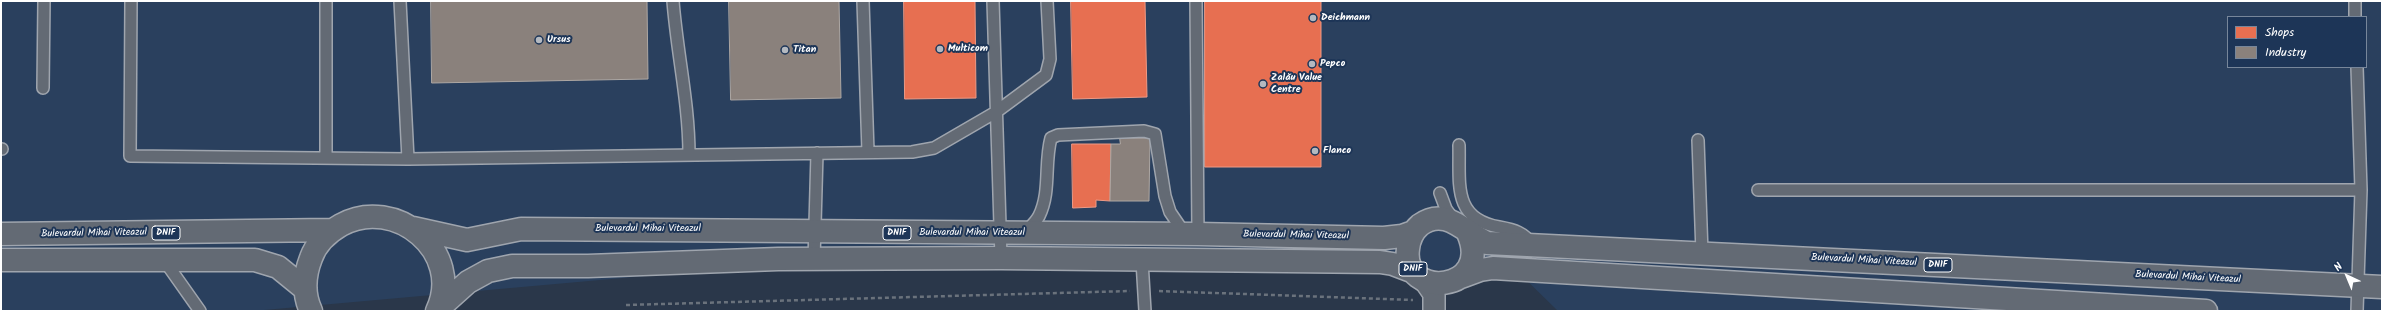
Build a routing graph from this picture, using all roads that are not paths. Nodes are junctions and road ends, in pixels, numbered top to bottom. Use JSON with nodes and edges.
{"nodes":[{"id":1,"x":44,"y":1,"type":"edge"},
{"id":2,"x":131,"y":1,"type":"edge"},
{"id":3,"x":326,"y":1,"type":"edge"},
{"id":4,"x":400,"y":1,"type":"edge"},
{"id":5,"x":673,"y":1,"type":"edge"},
{"id":6,"x":863,"y":1,"type":"edge"},
{"id":7,"x":993,"y":1,"type":"edge"},
{"id":8,"x":1047,"y":1,"type":"edge"},
{"id":9,"x":1196,"y":1,"type":"edge"},
{"id":10,"x":2355,"y":1,"type":"edge"},
{"id":11,"x":2356,"y":16,"type":"edge"},
{"id":12,"x":2357,"y":68,"type":"edge"},
{"id":13,"x":43,"y":88,"type":"dead end"},
{"id":14,"x":996,"y":112,"type":"junction"},
{"id":15,"x":1698,"y":140,"type":"dead end"},
{"id":16,"x":1459,"y":145,"type":"dead end"},
{"id":17,"x":868,"y":152,"type":"junction"},
{"id":18,"x":817,"y":153,"type":"junction"},
{"id":19,"x":689,"y":155,"type":"junction"},
{"id":20,"x":326,"y":158,"type":"junction"},
{"id":21,"x":408,"y":159,"type":"junction"},
{"id":22,"x":1758,"y":190,"type":"dead end"},
{"id":23,"x":2360,"y":190,"type":"junction"},
{"id":24,"x":1420,"y":227,"type":"junction"},
{"id":25,"x":413,"y":228,"type":"junction"},
{"id":26,"x":1462,"y":228,"type":"junction"},
{"id":27,"x":331,"y":230,"type":"junction"},
{"id":28,"x":814,"y":231,"type":"junction"},
{"id":29,"x":1000,"y":232,"type":"junction"},
{"id":30,"x":1025,"y":233,"type":"junction"},
{"id":31,"x":1,"y":234,"type":"edge"},
{"id":32,"x":1192,"y":234,"type":"junction"},
{"id":33,"x":1533,"y":245,"type":"junction"},
{"id":34,"x":1702,"y":253,"type":"junction"},
{"id":35,"x":1761,"y":255,"type":"junction"},
{"id":36,"x":1001,"y":258,"type":"junction"},
{"id":37,"x":1,"y":260,"type":"edge"},
{"id":38,"x":164,"y":260,"type":"junction"},
{"id":39,"x":814,"y":260,"type":"junction"},
{"id":40,"x":1142,"y":261,"type":"junction"},
{"id":41,"x":2119,"y":275,"type":"junction"},
{"id":42,"x":1420,"y":276,"type":"junction"},
{"id":43,"x":1455,"y":280,"type":"junction"},
{"id":44,"x":1760,"y":283,"type":"junction"},
{"id":45,"x":2359,"y":286,"type":"junction"},
{"id":46,"x":2382,"y":287,"type":"edge"},
{"id":47,"x":305,"y":289,"type":"junction"},
{"id":48,"x":2117,"y":305,"type":"junction"},
{"id":49,"x":1434,"y":306,"type":"edge"},
{"id":50,"x":438,"y":309,"type":"edge"},
{"id":51,"x":200,"y":311,"type":"edge"},
{"id":52,"x":311,"y":311,"type":"edge"},
{"id":53,"x":1145,"y":311,"type":"edge"},
{"id":54,"x":2206,"y":311,"type":"edge"},
{"id":55,"x":2358,"y":311,"type":"edge"}],
"edges":[{"from":1,"to":13,"type":"lane"},
{"from":2,"to":20,"type":"lane"},
{"from":3,"to":20,"type":"lane"},
{"from":4,"to":21,"type":"lane"},
{"from":5,"to":19,"type":"lane"},
{"from":6,"to":17,"type":"lane"},
{"from":7,"to":14,"type":"lane"},
{"from":8,"to":14,"type":"lane"},
{"from":9,"to":32,"type":"lane"},
{"from":10,"to":11,"type":"lane"},
{"from":12,"to":23,"type":"lane"},
{"from":14,"to":17,"type":"lane"},
{"from":14,"to":29,"type":"lane"},
{"from":15,"to":34,"type":"lane"},
{"from":16,"to":33,"type":"lane"},
{"from":17,"to":18,"type":"lane"},
{"from":18,"to":19,"type":"lane"},
{"from":18,"to":28,"type":"lane"},
{"from":19,"to":21,"type":"lane"},
{"from":20,"to":21,"type":"lane"},
{"from":22,"to":23,"type":"lane"},
{"from":23,"to":45,"type":"lane"},
{"from":24,"to":26,"type":"main road","name":"Bulevardul Mihai Viteazul","number":"DN1F"},
{"from":24,"to":32,"type":"main road","name":"Bulevardul Mihai Viteazul","number":"DN1F"},
{"from":24,"to":42,"type":"main road","number":"DN1F"},
{"from":25,"to":27,"type":"main road","number":"DN1F"},
{"from":25,"to":28,"type":"main road","name":"Bulevardul Mihai Viteazul","number":"DN1F"},
{"from":25,"to":50,"type":"main road","number":"DN1F"},
{"from":26,"to":33,"type":"main road","name":"Bulevardul Mihai Viteazul","number":"DN1F"},
{"from":26,"to":43,"type":"main road"},
{"from":27,"to":31,"type":"main road","name":"Bulevardul Mihai Viteazul","number":"DN1F"},
{"from":27,"to":47,"type":"main road","number":"DN1F"},
{"from":28,"to":29,"type":"main road","name":"Bulevardul Mihai Viteazul","number":"DN1F"},
{"from":28,"to":39,"type":"lane"},
{"from":29,"to":30,"type":"main road","name":"Bulevardul Mihai Viteazul","number":"DN1F"},
{"from":29,"to":36,"type":"lane"},
{"from":30,"to":32,"type":"main road","name":"Bulevardul Mihai Viteazul","number":"DN1F"},
{"from":30,"to":32,"type":"lane"},
{"from":33,"to":34,"type":"main road","name":"Bulevardul Mihai Viteazul","number":"DN1F"},
{"from":34,"to":35,"type":"main road","name":"Bulevardul Mihai Viteazul","number":"DN1F"},
{"from":35,"to":41,"type":"main road","name":"Bulevardul Mihai Viteazul","number":"DN1F"},
{"from":35,"to":44,"type":"main road"},
{"from":36,"to":39,"type":"main road","number":"DN1F"},
{"from":36,"to":40,"type":"main road","number":"DN1F"},
{"from":37,"to":38,"type":"main road"},
{"from":38,"to":47,"type":"main road"},
{"from":38,"to":51,"type":"lane"},
{"from":39,"to":50,"type":"main road","number":"DN1F"},
{"from":40,"to":42,"type":"main road","number":"DN1F"},
{"from":40,"to":53,"type":"lane"},
{"from":41,"to":45,"type":"main road","name":"Bulevardul Mihai Viteazul","number":"DN1F"},
{"from":41,"to":48,"type":"main road"},
{"from":42,"to":43,"type":"main road","number":"DN1F"},
{"from":42,"to":49,"type":"street"},
{"from":43,"to":44,"type":"main road","number":"DN1F"},
{"from":43,"to":49,"type":"street"},
{"from":44,"to":48,"type":"main road","number":"DN1F"},
{"from":45,"to":46,"type":"main road","name":"Bulevardul Mihai Viteazul","number":"DN1F"},
{"from":45,"to":55,"type":"lane"},
{"from":47,"to":52,"type":"main road","number":"DN1F"},
{"from":48,"to":54,"type":"main road","number":"DN1F"}]}
